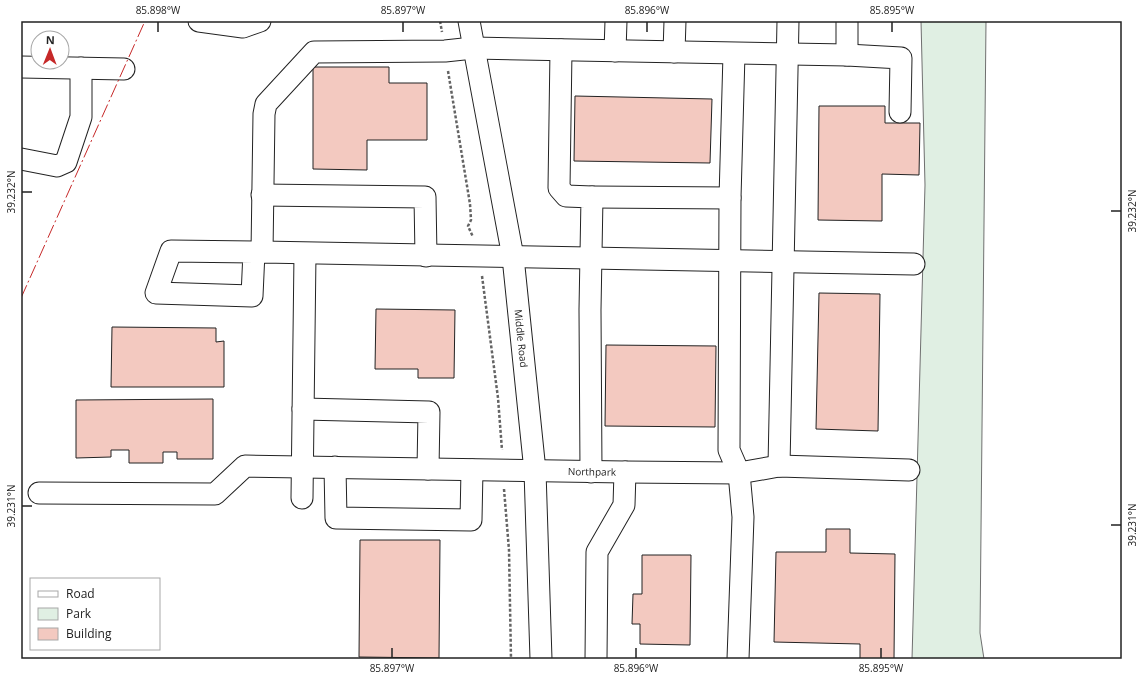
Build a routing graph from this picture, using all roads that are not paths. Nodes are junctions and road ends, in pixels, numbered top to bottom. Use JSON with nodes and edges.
{"nodes":[{"id":1,"x":200,"y":21,"type":"edge"},
{"id":2,"x":260,"y":21,"type":"edge"},
{"id":3,"x":469,"y":21,"type":"edge"},
{"id":4,"x":616,"y":21,"type":"edge"},
{"id":5,"x":674,"y":21,"type":"edge"},
{"id":6,"x":788,"y":21,"type":"edge"},
{"id":7,"x":847,"y":21,"type":"edge"},
{"id":8,"x":473,"y":48,"type":"junction"},
{"id":9,"x":561,"y":50,"type":"junction"},
{"id":10,"x":615,"y":51,"type":"junction"},
{"id":11,"x":674,"y":52,"type":"junction"},
{"id":12,"x":734,"y":54,"type":"junction"},
{"id":13,"x":787,"y":54,"type":"junction"},
{"id":14,"x":847,"y":55,"type":"junction"},
{"id":15,"x":21,"y":68,"type":"edge"},
{"id":16,"x":81,"y":68,"type":"junction"},
{"id":17,"x":124,"y":69,"type":"dead end"},
{"id":18,"x":900,"y":112,"type":"dead end"},
{"id":19,"x":21,"y":159,"type":"edge"},
{"id":20,"x":262,"y":195,"type":"junction"},
{"id":21,"x":592,"y":197,"type":"junction"},
{"id":22,"x":730,"y":198,"type":"junction"},
{"id":23,"x":258,"y":252,"type":"junction"},
{"id":24,"x":306,"y":254,"type":"junction"},
{"id":25,"x":426,"y":256,"type":"junction"},
{"id":26,"x":513,"y":257,"type":"junction"},
{"id":27,"x":591,"y":259,"type":"junction"},
{"id":28,"x":730,"y":261,"type":"junction"},
{"id":29,"x":784,"y":262,"type":"junction"},
{"id":30,"x":914,"y":264,"type":"dead end"},
{"id":31,"x":304,"y":409,"type":"junction"},
{"id":32,"x":779,"y":466,"type":"junction"},
{"id":33,"x":303,"y":467,"type":"junction"},
{"id":34,"x":335,"y":468,"type":"junction"},
{"id":35,"x":428,"y":469,"type":"junction"},
{"id":36,"x":472,"y":470,"type":"junction"},
{"id":37,"x":909,"y":470,"type":"dead end"},
{"id":38,"x":535,"y":471,"type":"junction"},
{"id":39,"x":591,"y":472,"type":"junction"},
{"id":40,"x":625,"y":472,"type":"junction"},
{"id":41,"x":739,"y":473,"type":"junction"},
{"id":42,"x":39,"y":493,"type":"dead end"},
{"id":43,"x":302,"y":498,"type":"dead end"},
{"id":44,"x":541,"y":659,"type":"edge"},
{"id":45,"x":596,"y":659,"type":"edge"},
{"id":46,"x":738,"y":659,"type":"edge"}],
"edges":[{"from":1,"to":2,"type":"street"},
{"from":3,"to":8,"type":"street","name":"Middle Road"},
{"from":4,"to":10,"type":"street"},
{"from":5,"to":11,"type":"street"},
{"from":6,"to":13,"type":"street"},
{"from":7,"to":14,"type":"street"},
{"from":8,"to":9,"type":"street"},
{"from":8,"to":20,"type":"street"},
{"from":8,"to":26,"type":"street","name":"Middle Road"},
{"from":9,"to":10,"type":"street"},
{"from":9,"to":21,"type":"street"},
{"from":10,"to":11,"type":"street"},
{"from":11,"to":12,"type":"street"},
{"from":12,"to":13,"type":"street"},
{"from":12,"to":22,"type":"street"},
{"from":13,"to":14,"type":"street"},
{"from":13,"to":29,"type":"street"},
{"from":14,"to":18,"type":"street"},
{"from":15,"to":16,"type":"street"},
{"from":16,"to":17,"type":"street"},
{"from":16,"to":19,"type":"street"},
{"from":20,"to":23,"type":"street"},
{"from":20,"to":25,"type":"street"},
{"from":21,"to":22,"type":"street"},
{"from":21,"to":27,"type":"street"},
{"from":22,"to":28,"type":"street"},
{"from":23,"to":23,"type":"street"},
{"from":23,"to":24,"type":"street"},
{"from":24,"to":25,"type":"street"},
{"from":24,"to":31,"type":"street"},
{"from":25,"to":26,"type":"street"},
{"from":26,"to":27,"type":"street"},
{"from":26,"to":38,"type":"street","name":"Middle Road"},
{"from":27,"to":28,"type":"street"},
{"from":27,"to":39,"type":"street"},
{"from":28,"to":29,"type":"street"},
{"from":28,"to":41,"type":"street"},
{"from":29,"to":30,"type":"street"},
{"from":29,"to":32,"type":"street"},
{"from":31,"to":33,"type":"street"},
{"from":31,"to":35,"type":"street"},
{"from":32,"to":37,"type":"street","name":"Northpark"},
{"from":32,"to":41,"type":"street","name":"Northpark"},
{"from":33,"to":34,"type":"street","name":"Northpark"},
{"from":33,"to":42,"type":"street","name":"Northpark"},
{"from":33,"to":43,"type":"street"},
{"from":34,"to":35,"type":"street","name":"Northpark"},
{"from":34,"to":36,"type":"street"},
{"from":35,"to":36,"type":"street","name":"Northpark"},
{"from":36,"to":38,"type":"street","name":"Northpark"},
{"from":38,"to":39,"type":"street","name":"Northpark"},
{"from":38,"to":44,"type":"street","name":"Middle Road"},
{"from":39,"to":40,"type":"street","name":"Northpark"},
{"from":40,"to":41,"type":"street","name":"Northpark"},
{"from":40,"to":45,"type":"street"},
{"from":41,"to":46,"type":"street"}]}
